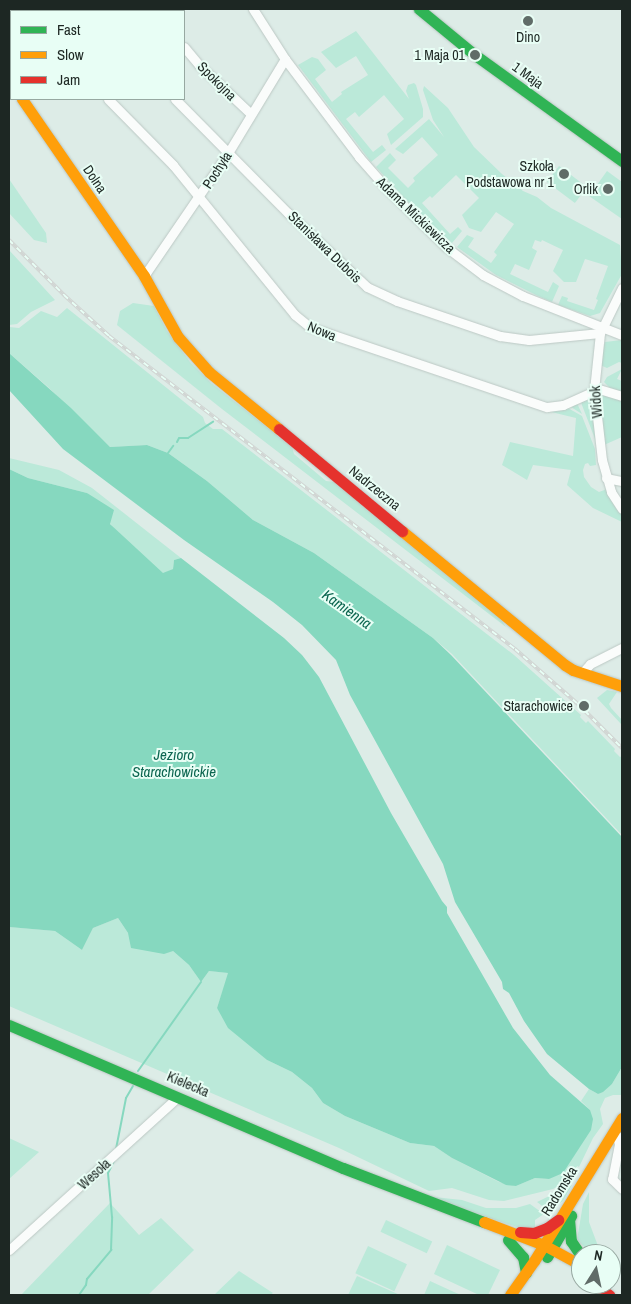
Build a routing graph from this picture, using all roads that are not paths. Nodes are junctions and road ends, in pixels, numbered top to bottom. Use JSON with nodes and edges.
{"nodes":[{"id":1,"x":253,"y":9,"type":"edge"},
{"id":2,"x":419,"y":9,"type":"edge"},
{"id":3,"x":185,"y":48,"type":"edge"},
{"id":4,"x":285,"y":60,"type":"junction"},
{"id":5,"x":23,"y":100,"type":"edge"},
{"id":6,"x":109,"y":100,"type":"edge"},
{"id":7,"x":176,"y":100,"type":"edge"},
{"id":8,"x":251,"y":114,"type":"junction"},
{"id":9,"x":228,"y":153,"type":"junction"},
{"id":10,"x":622,"y":161,"type":"edge"},
{"id":11,"x":200,"y":196,"type":"junction"},
{"id":12,"x":144,"y":276,"type":"junction"},
{"id":13,"x":622,"y":288,"type":"edge"},
{"id":14,"x":601,"y":330,"type":"junction"},
{"id":15,"x":622,"y":335,"type":"edge"},
{"id":16,"x":594,"y":390,"type":"junction"},
{"id":17,"x":622,"y":396,"type":"edge"},
{"id":18,"x":606,"y":478,"type":"junction"},
{"id":19,"x":622,"y":482,"type":"edge"},
{"id":20,"x":622,"y":509,"type":"edge"},
{"id":21,"x":622,"y":648,"type":"edge"},
{"id":22,"x":582,"y":673,"type":"junction"},
{"id":23,"x":622,"y":686,"type":"edge"},
{"id":24,"x":9,"y":1025,"type":"edge"},
{"id":25,"x":178,"y":1097,"type":"junction"},
{"id":26,"x":622,"y":1118,"type":"edge"},
{"id":27,"x":614,"y":1133,"type":"junction"},
{"id":28,"x":618,"y":1168,"type":"edge"},
{"id":29,"x":355,"y":1172,"type":"junction"},
{"id":30,"x":622,"y":1189,"type":"edge"},
{"id":31,"x":564,"y":1219,"type":"junction"},
{"id":32,"x":494,"y":1226,"type":"junction"},
{"id":33,"x":508,"y":1240,"type":"junction"},
{"id":34,"x":572,"y":1244,"type":"edge"},
{"id":35,"x":9,"y":1250,"type":"edge"},
{"id":36,"x":546,"y":1251,"type":"junction"},
{"id":37,"x":571,"y":1261,"type":"edge"},
{"id":38,"x":571,"y":1269,"type":"edge"},
{"id":39,"x":526,"y":1272,"type":"junction"},
{"id":40,"x":510,"y":1295,"type":"edge"},
{"id":41,"x":520,"y":1295,"type":"edge"}],
"edges":[{"from":1,"to":4,"type":"street","name":"Adama Mickiewicza"},
{"from":2,"to":10,"type":"street","name":"1 Maja"},
{"from":3,"to":8,"type":"street","name":"Spokojna"},
{"from":4,"to":8,"type":"street","name":"Pochyła"},
{"from":4,"to":14,"type":"street","name":"Adama Mickiewicza"},
{"from":5,"to":12,"type":"street","name":"Dolna"},
{"from":6,"to":11,"type":"street","name":"Nowa"},
{"from":7,"to":9,"type":"street","name":"Stanisława Dubois"},
{"from":8,"to":9,"type":"street","name":"Pochyła"},
{"from":9,"to":11,"type":"street","name":"Pochyła"},
{"from":9,"to":14,"type":"street","name":"Stanisława Dubois"},
{"from":11,"to":12,"type":"street","name":"Pochyła"},
{"from":11,"to":16,"type":"street","name":"Nowa"},
{"from":12,"to":22,"type":"street","name":"Nadrzeczna"},
{"from":13,"to":14,"type":"street"},
{"from":14,"to":15,"type":"street","name":"Adama Mickiewicza"},
{"from":14,"to":16,"type":"street","name":"Widok"},
{"from":16,"to":17,"type":"street"},
{"from":16,"to":18,"type":"street","name":"Widok"},
{"from":18,"to":19,"type":"street"},
{"from":18,"to":20,"type":"street","name":"Widok"},
{"from":21,"to":22,"type":"street"},
{"from":22,"to":23,"type":"street","name":"Nadrzeczna"},
{"from":24,"to":25,"type":"street","name":"Kielecka"},
{"from":25,"to":29,"type":"street","name":"Kielecka"},
{"from":25,"to":35,"type":"street","name":"Wesoła"},
{"from":26,"to":27,"type":"street","name":"Radomska"},
{"from":27,"to":28,"type":"street"},
{"from":27,"to":31,"type":"street","name":"Radomska"},
{"from":28,"to":30,"type":"street"},
{"from":29,"to":32,"type":"street","name":"Kielecka"},
{"from":29,"to":33,"type":"street","name":"Kielecka"},
{"from":31,"to":32,"type":"street"},
{"from":31,"to":34,"type":"street"},
{"from":31,"to":36,"type":"street","name":"Radomska"},
{"from":32,"to":36,"type":"street","name":"Kielecka"},
{"from":33,"to":36,"type":"street","name":"Kielecka"},
{"from":33,"to":39,"type":"street"},
{"from":36,"to":37,"type":"street"},
{"from":36,"to":38,"type":"street"},
{"from":36,"to":39,"type":"street"},
{"from":36,"to":41,"type":"street"},
{"from":39,"to":40,"type":"street"}]}
